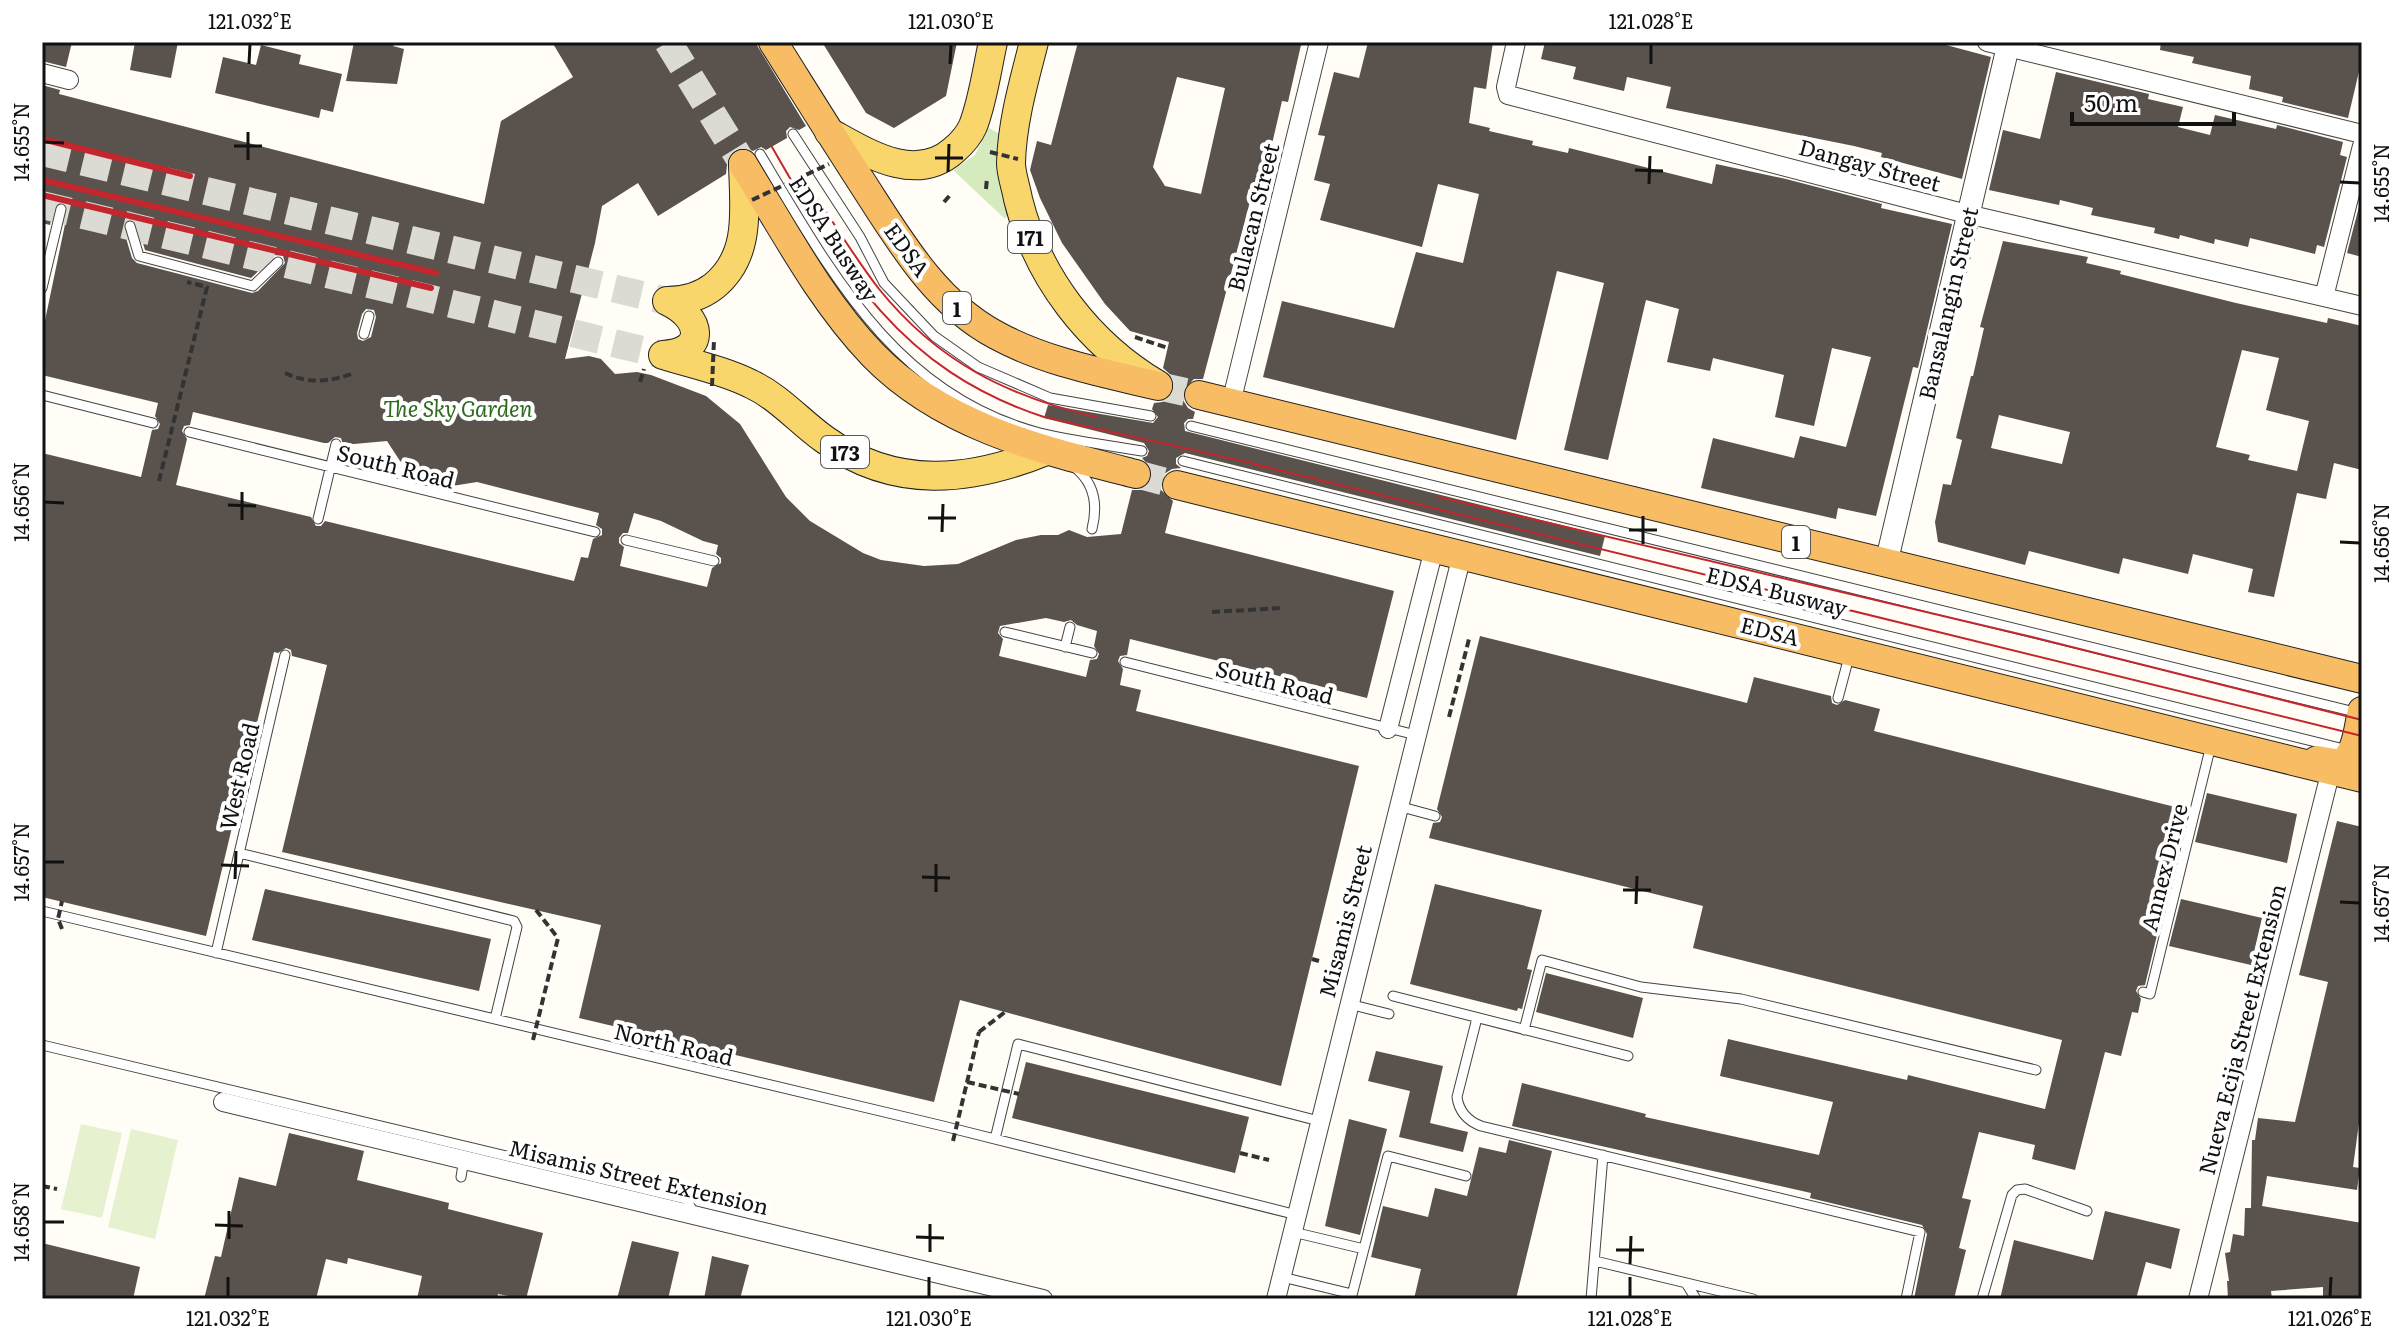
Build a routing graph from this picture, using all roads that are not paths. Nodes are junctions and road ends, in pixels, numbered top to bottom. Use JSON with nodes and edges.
{"nodes":[{"id":1,"x":773,"y":42,"type":"edge"},
{"id":2,"x":993,"y":42,"type":"edge"},
{"id":3,"x":1034,"y":42,"type":"edge"},
{"id":4,"x":1319,"y":42,"type":"edge"},
{"id":5,"x":1516,"y":42,"type":"edge"},
{"id":6,"x":2001,"y":44,"type":"edge"},
{"id":7,"x":42,"y":73,"type":"edge"},
{"id":8,"x":69,"y":80,"type":"dead end"},
{"id":9,"x":829,"y":132,"type":"junction"},
{"id":10,"x":793,"y":134,"type":"dead end"},
{"id":11,"x":2362,"y":134,"type":"edge"},
{"id":12,"x":2362,"y":146,"type":"edge"},
{"id":13,"x":752,"y":159,"type":"junction"},
{"id":14,"x":61,"y":209,"type":"dead end"},
{"id":15,"x":1967,"y":214,"type":"junction"},
{"id":16,"x":130,"y":226,"type":"dead end"},
{"id":17,"x":278,"y":262,"type":"dead end"},
{"id":18,"x":42,"y":288,"type":"edge"},
{"id":19,"x":2324,"y":297,"type":"junction"},
{"id":20,"x":2362,"y":306,"type":"edge"},
{"id":21,"x":369,"y":316,"type":"dead end"},
{"id":22,"x":364,"y":334,"type":"dead end"},
{"id":23,"x":1158,"y":386,"type":"joint"},
{"id":24,"x":42,"y":395,"type":"edge"},
{"id":25,"x":1199,"y":395,"type":"tunnel mouth"},
{"id":26,"x":1231,"y":403,"type":"junction"},
{"id":27,"x":1151,"y":416,"type":"dead end"},
{"id":28,"x":153,"y":423,"type":"dead end"},
{"id":29,"x":1191,"y":426,"type":"dead end"},
{"id":30,"x":189,"y":432,"type":"dead end"},
{"id":31,"x":336,"y":444,"type":"dead end"},
{"id":32,"x":1051,"y":452,"type":"junction"},
{"id":33,"x":1139,"y":463,"type":"joint"},
{"id":34,"x":331,"y":468,"type":"junction"},
{"id":35,"x":1180,"y":473,"type":"joint"},
{"id":36,"x":318,"y":519,"type":"dead end"},
{"id":37,"x":1092,"y":529,"type":"dead end"},
{"id":38,"x":595,"y":532,"type":"dead end"},
{"id":39,"x":626,"y":540,"type":"dead end"},
{"id":40,"x":1434,"y":549,"type":"junction"},
{"id":41,"x":1462,"y":552,"type":"junction"},
{"id":42,"x":714,"y":561,"type":"dead end"},
{"id":43,"x":1886,"y":564,"type":"junction"},
{"id":44,"x":1070,"y":627,"type":"dead end"},
{"id":45,"x":1005,"y":632,"type":"dead end"},
{"id":46,"x":1065,"y":647,"type":"junction"},
{"id":47,"x":1851,"y":650,"type":"junction"},
{"id":48,"x":1092,"y":653,"type":"dead end"},
{"id":49,"x":285,"y":655,"type":"dead end"},
{"id":50,"x":1125,"y":662,"type":"dead end"},
{"id":51,"x":2355,"y":682,"type":"edge"},
{"id":52,"x":1838,"y":698,"type":"dead end"},
{"id":53,"x":2362,"y":713,"type":"edge"},
{"id":54,"x":1388,"y":729,"type":"junction"},
{"id":55,"x":1416,"y":735,"type":"junction"},
{"id":56,"x":2212,"y":741,"type":"junction"},
{"id":57,"x":2360,"y":758,"type":"edge"},
{"id":58,"x":2331,"y":770,"type":"junction"},
{"id":59,"x":1398,"y":806,"type":"junction"},
{"id":60,"x":1435,"y":816,"type":"dead end"},
{"id":61,"x":239,"y":853,"type":"junction"},
{"id":62,"x":42,"y":911,"type":"edge"},
{"id":63,"x":216,"y":953,"type":"junction"},
{"id":64,"x":2143,"y":992,"type":"dead end"},
{"id":65,"x":1393,"y":996,"type":"dead end"},
{"id":66,"x":1348,"y":1004,"type":"junction"},
{"id":67,"x":1389,"y":1014,"type":"dead end"},
{"id":68,"x":1477,"y":1018,"type":"junction"},
{"id":69,"x":495,"y":1019,"type":"junction"},
{"id":70,"x":1524,"y":1030,"type":"junction"},
{"id":71,"x":42,"y":1045,"type":"edge"},
{"id":72,"x":1628,"y":1056,"type":"dead end"},
{"id":73,"x":2036,"y":1070,"type":"dead end"},
{"id":74,"x":223,"y":1102,"type":"dead end"},
{"id":75,"x":1319,"y":1121,"type":"junction"},
{"id":76,"x":995,"y":1139,"type":"junction"},
{"id":77,"x":1603,"y":1155,"type":"junction"},
{"id":78,"x":1466,"y":1176,"type":"dead end"},
{"id":79,"x":2087,"y":1211,"type":"dead end"},
{"id":80,"x":700,"y":1220,"type":"junction"},
{"id":81,"x":1295,"y":1223,"type":"junction"},
{"id":82,"x":1364,"y":1249,"type":"junction"},
{"id":83,"x":1595,"y":1261,"type":"junction"},
{"id":84,"x":1282,"y":1277,"type":"junction"},
{"id":85,"x":1686,"y":1283,"type":"junction"},
{"id":86,"x":1352,"y":1297,"type":"edge"},
{"id":87,"x":1043,"y":1299,"type":"edge"},
{"id":88,"x":1276,"y":1299,"type":"edge"},
{"id":89,"x":1591,"y":1299,"type":"edge"},
{"id":90,"x":1696,"y":1299,"type":"edge"},
{"id":91,"x":1753,"y":1299,"type":"edge"},
{"id":92,"x":1906,"y":1299,"type":"edge"},
{"id":93,"x":1982,"y":1299,"type":"edge"},
{"id":94,"x":2198,"y":1299,"type":"edge"}],
"edges":[{"from":1,"to":9,"type":"highway","name":"EDSA","number":"1"},
{"from":2,"to":9,"type":"main road"},
{"from":3,"to":23,"type":"main road","number":"171"},
{"from":4,"to":26,"type":"street","name":"Bulacan Street"},
{"from":5,"to":15,"type":"street","name":"Dangay Street"},
{"from":6,"to":11,"type":"street"},
{"from":6,"to":15,"type":"street","name":"Bansalangin Street"},
{"from":7,"to":8,"type":"street"},
{"from":9,"to":23,"type":"highway","name":"EDSA","number":"1"},
{"from":10,"to":27,"type":"lane","name":"EDSA Busway"},
{"from":12,"to":19,"type":"street"},
{"from":13,"to":32,"type":"highway"},
{"from":13,"to":32,"type":"main road","number":"173"},
{"from":13,"to":33,"type":"lane","name":"EDSA Busway"},
{"from":14,"to":18,"type":"lane"},
{"from":15,"to":19,"type":"street","name":"Dangay Street"},
{"from":15,"to":43,"type":"street","name":"Bansalangin Street"},
{"from":16,"to":17,"type":"lane"},
{"from":19,"to":20,"type":"street","name":"Dangay Street"},
{"from":21,"to":22,"type":"lane"},
{"from":24,"to":28,"type":"lane"},
{"from":25,"to":26,"type":"highway","number":"1"},
{"from":26,"to":43,"type":"highway","number":"1"},
{"from":29,"to":53,"type":"lane","name":"EDSA Busway"},
{"from":30,"to":34,"type":"lane","name":"South Road"},
{"from":31,"to":34,"type":"lane"},
{"from":32,"to":33,"type":"highway"},
{"from":32,"to":37,"type":"lane"},
{"from":34,"to":36,"type":"lane"},
{"from":34,"to":38,"type":"lane","name":"South Road"},
{"from":35,"to":40,"type":"highway"},
{"from":35,"to":57,"type":"lane","name":"EDSA Busway"},
{"from":39,"to":42,"type":"lane"},
{"from":40,"to":41,"type":"highway"},
{"from":40,"to":54,"type":"street"},
{"from":41,"to":47,"type":"highway","name":"EDSA"},
{"from":41,"to":55,"type":"street","name":"Misamis Street"},
{"from":41,"to":57,"type":"highway"},
{"from":43,"to":51,"type":"highway","number":"1"},
{"from":44,"to":46,"type":"lane"},
{"from":45,"to":46,"type":"lane"},
{"from":46,"to":48,"type":"lane"},
{"from":47,"to":52,"type":"lane"},
{"from":47,"to":56,"type":"highway","name":"EDSA"},
{"from":49,"to":61,"type":"lane","name":"West Road"},
{"from":50,"to":54,"type":"lane","name":"South Road"},
{"from":53,"to":57,"type":"highway"},
{"from":54,"to":55,"type":"lane","name":"South Road"},
{"from":55,"to":59,"type":"street","name":"Misamis Street"},
{"from":56,"to":58,"type":"highway","name":"EDSA"},
{"from":56,"to":64,"type":"lane","name":"Annex Drive"},
{"from":57,"to":58,"type":"highway","name":"EDSA"},
{"from":58,"to":94,"type":"street","name":"Nueva Ecija Street Extension"},
{"from":59,"to":60,"type":"lane"},
{"from":59,"to":66,"type":"street","name":"Misamis Street"},
{"from":61,"to":63,"type":"lane","name":"West Road"},
{"from":61,"to":69,"type":"lane"},
{"from":62,"to":63,"type":"lane","name":"North Road"},
{"from":63,"to":69,"type":"lane","name":"North Road"},
{"from":65,"to":68,"type":"lane"},
{"from":66,"to":67,"type":"lane"},
{"from":66,"to":75,"type":"street","name":"Misamis Street"},
{"from":68,"to":70,"type":"lane"},
{"from":68,"to":77,"type":"lane"},
{"from":69,"to":76,"type":"lane","name":"North Road"},
{"from":70,"to":72,"type":"lane"},
{"from":70,"to":73,"type":"lane"},
{"from":71,"to":80,"type":"lane"},
{"from":74,"to":80,"type":"street","name":"Misamis Street Extension"},
{"from":75,"to":76,"type":"lane"},
{"from":75,"to":81,"type":"street","name":"Misamis Street"},
{"from":76,"to":81,"type":"lane","name":"North Road"},
{"from":77,"to":83,"type":"lane"},
{"from":77,"to":92,"type":"lane"},
{"from":78,"to":82,"type":"lane"},
{"from":79,"to":93,"type":"lane"},
{"from":80,"to":87,"type":"street","name":"Misamis Street Extension"},
{"from":81,"to":82,"type":"lane","name":"North Road"},
{"from":81,"to":84,"type":"street","name":"Misamis Street"},
{"from":82,"to":86,"type":"lane"},
{"from":83,"to":85,"type":"lane"},
{"from":83,"to":89,"type":"lane"},
{"from":84,"to":86,"type":"lane"},
{"from":84,"to":88,"type":"street","name":"Misamis Street"},
{"from":85,"to":90,"type":"lane"},
{"from":85,"to":91,"type":"lane"}]}
